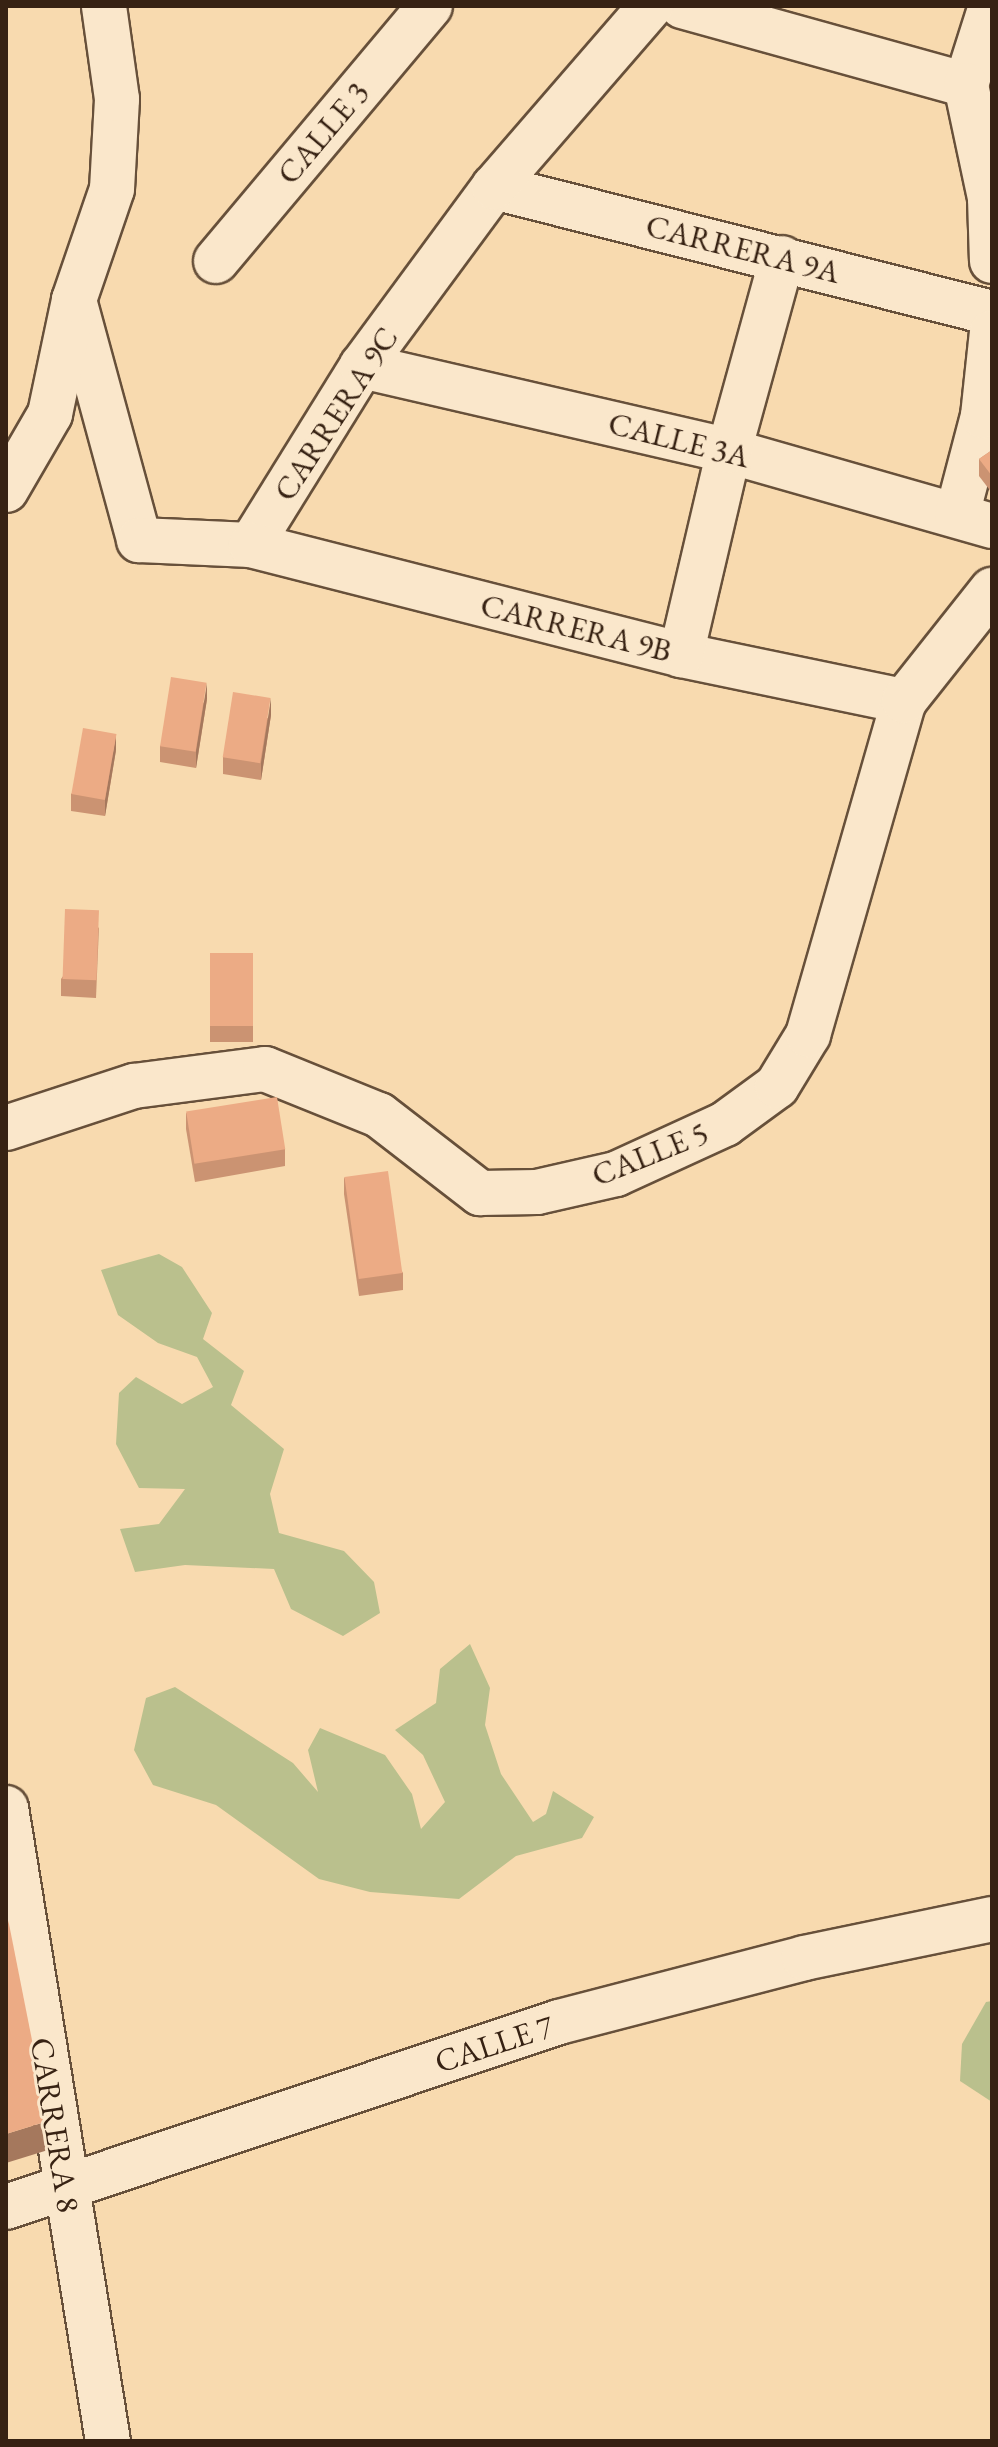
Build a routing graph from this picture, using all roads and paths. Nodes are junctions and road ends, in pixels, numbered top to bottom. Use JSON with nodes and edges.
{"nodes":[{"id":1,"x":104,"y":6,"type":"edge"},
{"id":2,"x":430,"y":6,"type":"edge"},
{"id":3,"x":678,"y":6,"type":"edge"},
{"id":4,"x":991,"y":6,"type":"edge"},
{"id":5,"x":966,"y":85,"type":"junction"},
{"id":6,"x":494,"y":187,"type":"junction"},
{"id":7,"x":782,"y":258,"type":"junction"},
{"id":8,"x":216,"y":261,"type":"dead end"},
{"id":9,"x":992,"y":261,"type":"edge"},
{"id":10,"x":74,"y":300,"type":"junction"},
{"id":11,"x":992,"y":313,"type":"edge"},
{"id":12,"x":992,"y":332,"type":"edge"},
{"id":13,"x":362,"y":366,"type":"junction"},
{"id":14,"x":729,"y":451,"type":"junction"},
{"id":15,"x":6,"y":490,"type":"edge"},
{"id":16,"x":975,"y":520,"type":"edge"},
{"id":17,"x":251,"y":545,"type":"junction"},
{"id":18,"x":992,"y":590,"type":"edge"},
{"id":19,"x":681,"y":655,"type":"junction"},
{"id":20,"x":904,"y":701,"type":"junction"},
{"id":21,"x":6,"y":1128,"type":"edge"},
{"id":22,"x":6,"y":1808,"type":"edge"},
{"id":23,"x":992,"y":1919,"type":"edge"},
{"id":24,"x":65,"y":2187,"type":"junction"},
{"id":25,"x":6,"y":2207,"type":"edge"},
{"id":26,"x":108,"y":2441,"type":"edge"}],
"edges":[{"from":1,"to":10,"type":"street"},
{"from":2,"to":8,"type":"street","name":"CALLE 3"},
{"from":3,"to":5,"type":"street","name":"CARRERA 9C"},
{"from":3,"to":6,"type":"street","name":"CARRERA 9C"},
{"from":4,"to":5,"type":"street"},
{"from":5,"to":9,"type":"street"},
{"from":6,"to":7,"type":"street","name":"CARRERA 9A"},
{"from":6,"to":13,"type":"street","name":"CARRERA 9C"},
{"from":7,"to":11,"type":"street","name":"CARRERA 9A"},
{"from":7,"to":14,"type":"street"},
{"from":10,"to":15,"type":"street"},
{"from":10,"to":17,"type":"street"},
{"from":12,"to":16,"type":"street"},
{"from":13,"to":14,"type":"street","name":"CALLE 3A"},
{"from":13,"to":17,"type":"street","name":"CARRERA 9C"},
{"from":14,"to":16,"type":"street","name":"CALLE 3A"},
{"from":14,"to":19,"type":"street"},
{"from":17,"to":19,"type":"street","name":"CARRERA 9B"},
{"from":18,"to":20,"type":"street","name":"CALLE 5"},
{"from":19,"to":20,"type":"street","name":"CARRERA 9B"},
{"from":20,"to":21,"type":"street","name":"CALLE 5"},
{"from":22,"to":24,"type":"street","name":"CARRERA 8"},
{"from":23,"to":24,"type":"street","name":"CALLE 7"},
{"from":24,"to":25,"type":"street","name":"CALLE 7"},
{"from":24,"to":26,"type":"street","name":"CARRERA 8"}]}
